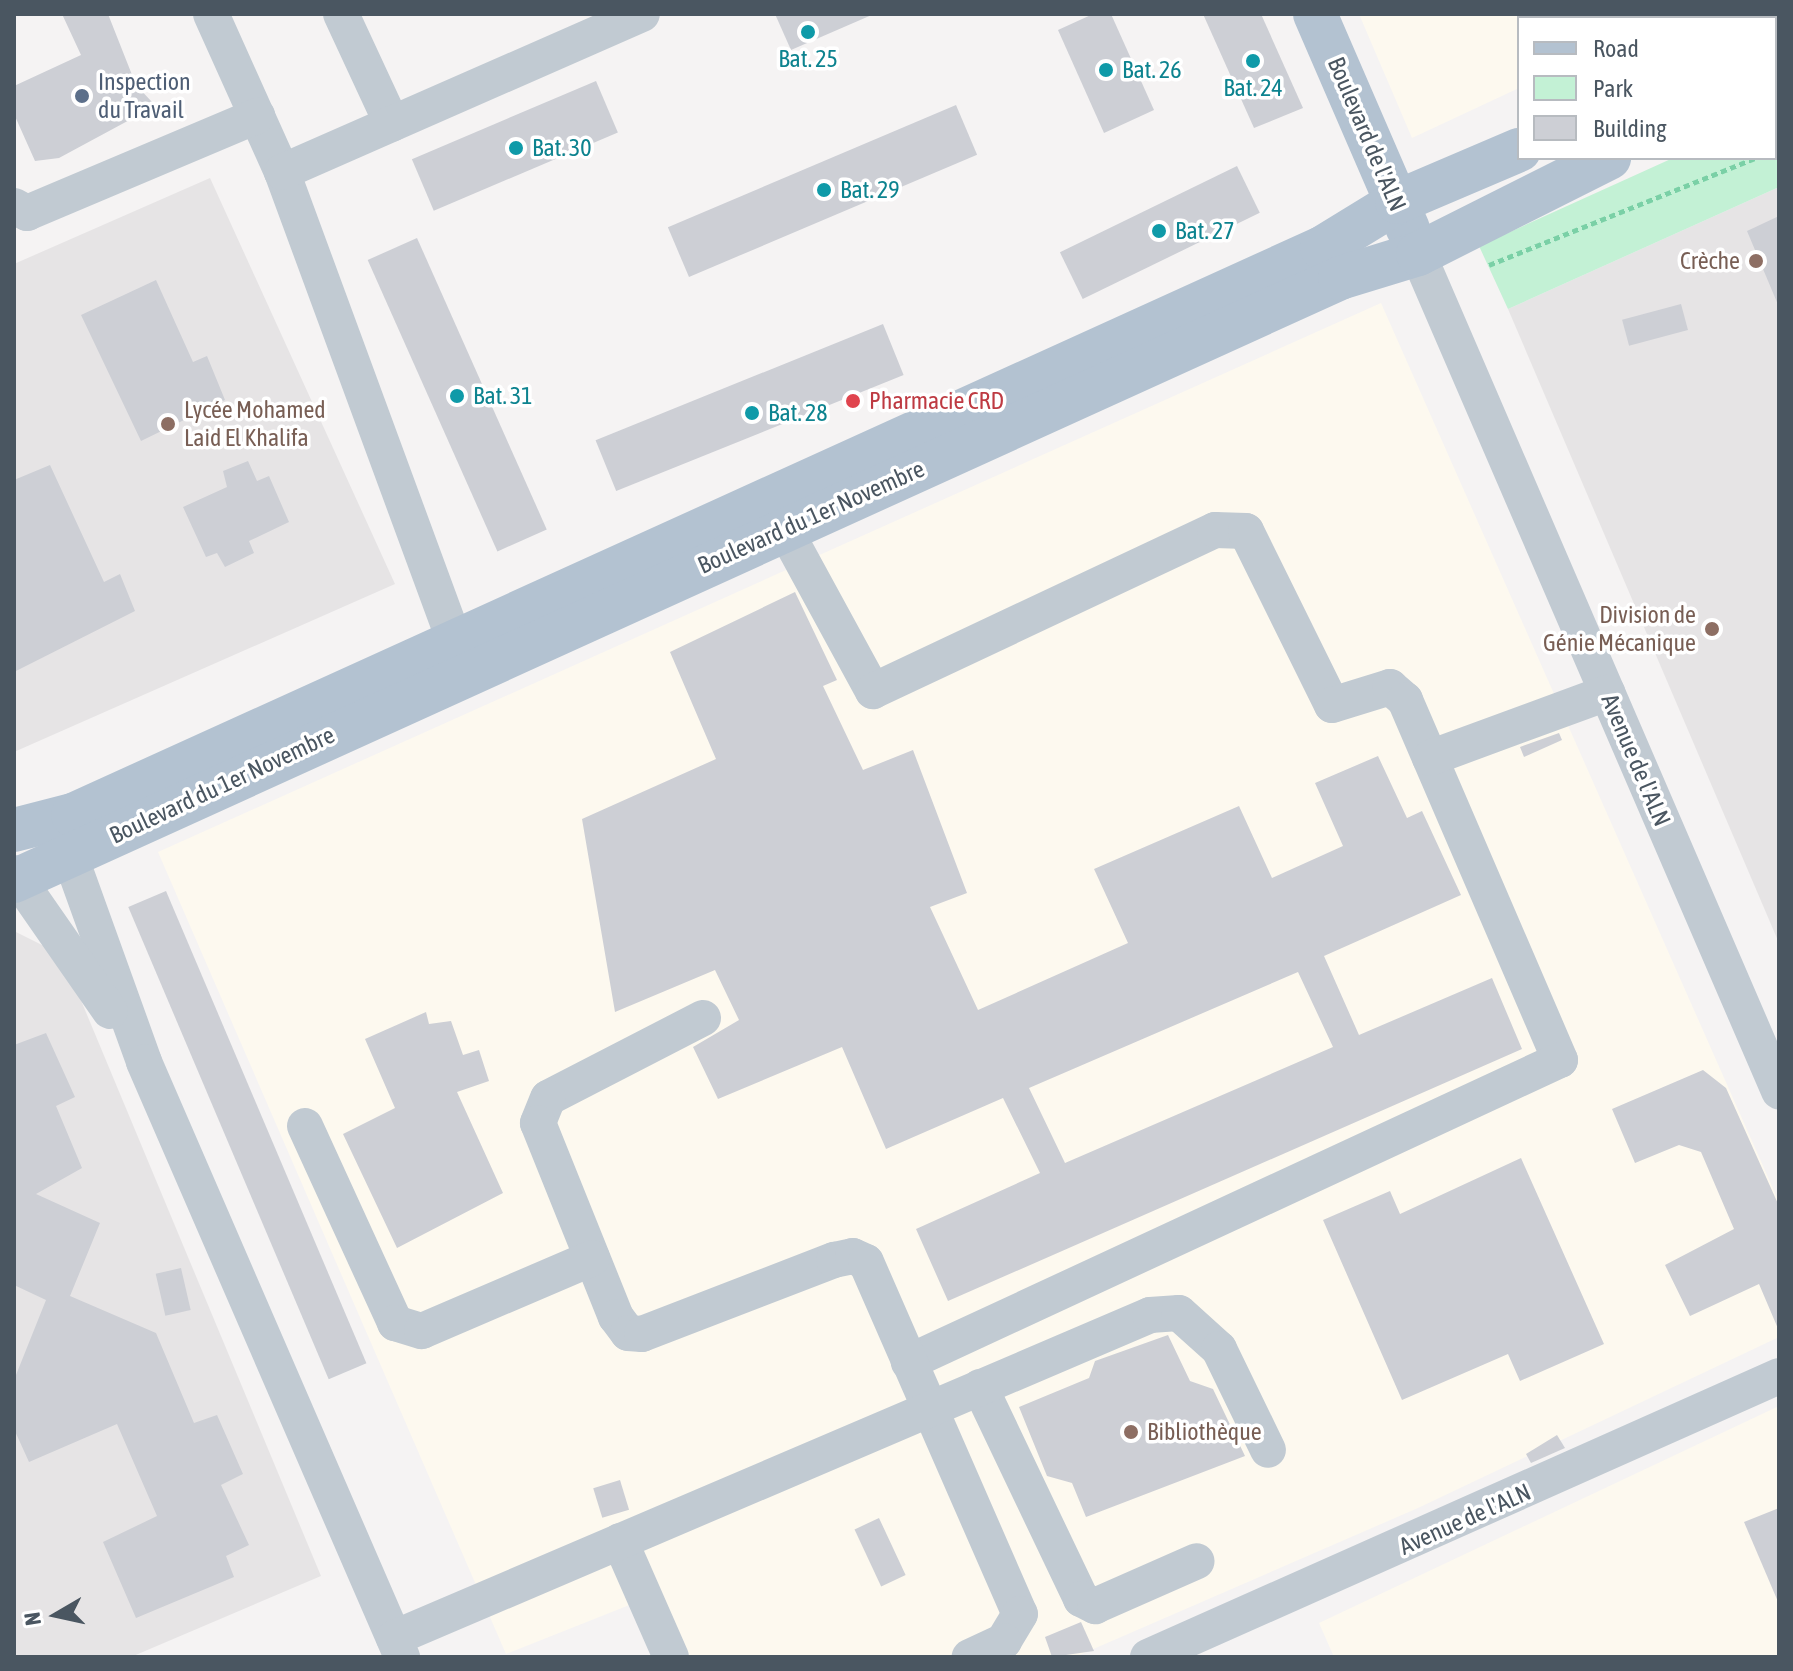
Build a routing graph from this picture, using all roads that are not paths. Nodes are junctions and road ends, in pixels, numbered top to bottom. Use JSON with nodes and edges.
{"nodes":[{"id":1,"x":211,"y":14,"type":"edge"},
{"id":2,"x":341,"y":14,"type":"edge"},
{"id":3,"x":642,"y":14,"type":"edge"},
{"id":4,"x":1315,"y":14,"type":"edge"},
{"id":5,"x":257,"y":116,"type":"junction"},
{"id":6,"x":392,"y":124,"type":"junction"},
{"id":7,"x":1517,"y":151,"type":"edge"},
{"id":8,"x":1606,"y":160,"type":"edge"},
{"id":9,"x":282,"y":172,"type":"junction"},
{"id":10,"x":1397,"y":202,"type":"junction"},
{"id":11,"x":14,"y":206,"type":"edge"},
{"id":12,"x":1426,"y":272,"type":"junction"},
{"id":13,"x":784,"y":528,"type":"junction"},
{"id":14,"x":455,"y":641,"type":"junction"},
{"id":15,"x":500,"y":663,"type":"junction"},
{"id":16,"x":1607,"y":693,"type":"junction"},
{"id":17,"x":1430,"y":758,"type":"junction"},
{"id":18,"x":56,"y":815,"type":"junction"},
{"id":19,"x":14,"y":830,"type":"edge"},
{"id":20,"x":70,"y":856,"type":"junction"},
{"id":21,"x":16,"y":877,"type":"edge"},
{"id":22,"x":703,"y":1018,"type":"dead end"},
{"id":23,"x":144,"y":1062,"type":"junction"},
{"id":24,"x":1779,"y":1091,"type":"edge"},
{"id":25,"x":305,"y":1126,"type":"dead end"},
{"id":26,"x":592,"y":1258,"type":"junction"},
{"id":27,"x":909,"y":1362,"type":"junction"},
{"id":28,"x":1779,"y":1376,"type":"edge"},
{"id":29,"x":980,"y":1387,"type":"junction"},
{"id":30,"x":930,"y":1409,"type":"junction"},
{"id":31,"x":1268,"y":1450,"type":"dead end"},
{"id":32,"x":620,"y":1541,"type":"junction"},
{"id":33,"x":1197,"y":1561,"type":"dead end"},
{"id":34,"x":398,"y":1648,"type":"edge"},
{"id":35,"x":671,"y":1657,"type":"edge"},
{"id":36,"x":969,"y":1657,"type":"edge"},
{"id":37,"x":1148,"y":1657,"type":"edge"}],
"edges":[{"from":1,"to":5,"type":"street"},
{"from":2,"to":6,"type":"street"},
{"from":3,"to":6,"type":"street"},
{"from":4,"to":10,"type":"main road","name":"Boulevard de l'ALN"},
{"from":5,"to":9,"type":"street"},
{"from":5,"to":11,"type":"street"},
{"from":6,"to":9,"type":"street"},
{"from":7,"to":10,"type":"main road","name":"Boulevard du 1er Novembre"},
{"from":8,"to":12,"type":"main road","name":"Boulevard du 1er Novembre"},
{"from":9,"to":14,"type":"street"},
{"from":10,"to":12,"type":"main road","name":"Boulevard de l'ALN"},
{"from":10,"to":14,"type":"main road","name":"Boulevard du 1er Novembre"},
{"from":12,"to":13,"type":"main road","name":"Boulevard du 1er Novembre"},
{"from":12,"to":16,"type":"street","name":"Avenue de l'ALN"},
{"from":13,"to":15,"type":"main road","name":"Boulevard du 1er Novembre"},
{"from":13,"to":17,"type":"street"},
{"from":14,"to":15,"type":"street"},
{"from":14,"to":18,"type":"main road","name":"Boulevard du 1er Novembre"},
{"from":15,"to":20,"type":"main road","name":"Boulevard du 1er Novembre"},
{"from":16,"to":17,"type":"street"},
{"from":16,"to":24,"type":"street","name":"Avenue de l'ALN"},
{"from":17,"to":27,"type":"street"},
{"from":18,"to":19,"type":"main road","name":"Boulevard du 1er Novembre"},
{"from":18,"to":20,"type":"street"},
{"from":20,"to":21,"type":"main road","name":"Boulevard du 1er Novembre"},
{"from":20,"to":23,"type":"street"},
{"from":21,"to":23,"type":"street"},
{"from":22,"to":26,"type":"street"},
{"from":23,"to":34,"type":"street"},
{"from":25,"to":26,"type":"street"},
{"from":26,"to":27,"type":"street"},
{"from":27,"to":30,"type":"street"},
{"from":28,"to":37,"type":"street","name":"Avenue de l'ALN"},
{"from":29,"to":30,"type":"street"},
{"from":29,"to":31,"type":"street"},
{"from":29,"to":33,"type":"street"},
{"from":30,"to":32,"type":"street"},
{"from":30,"to":36,"type":"street"},
{"from":32,"to":34,"type":"street"},
{"from":32,"to":35,"type":"street"}]}
